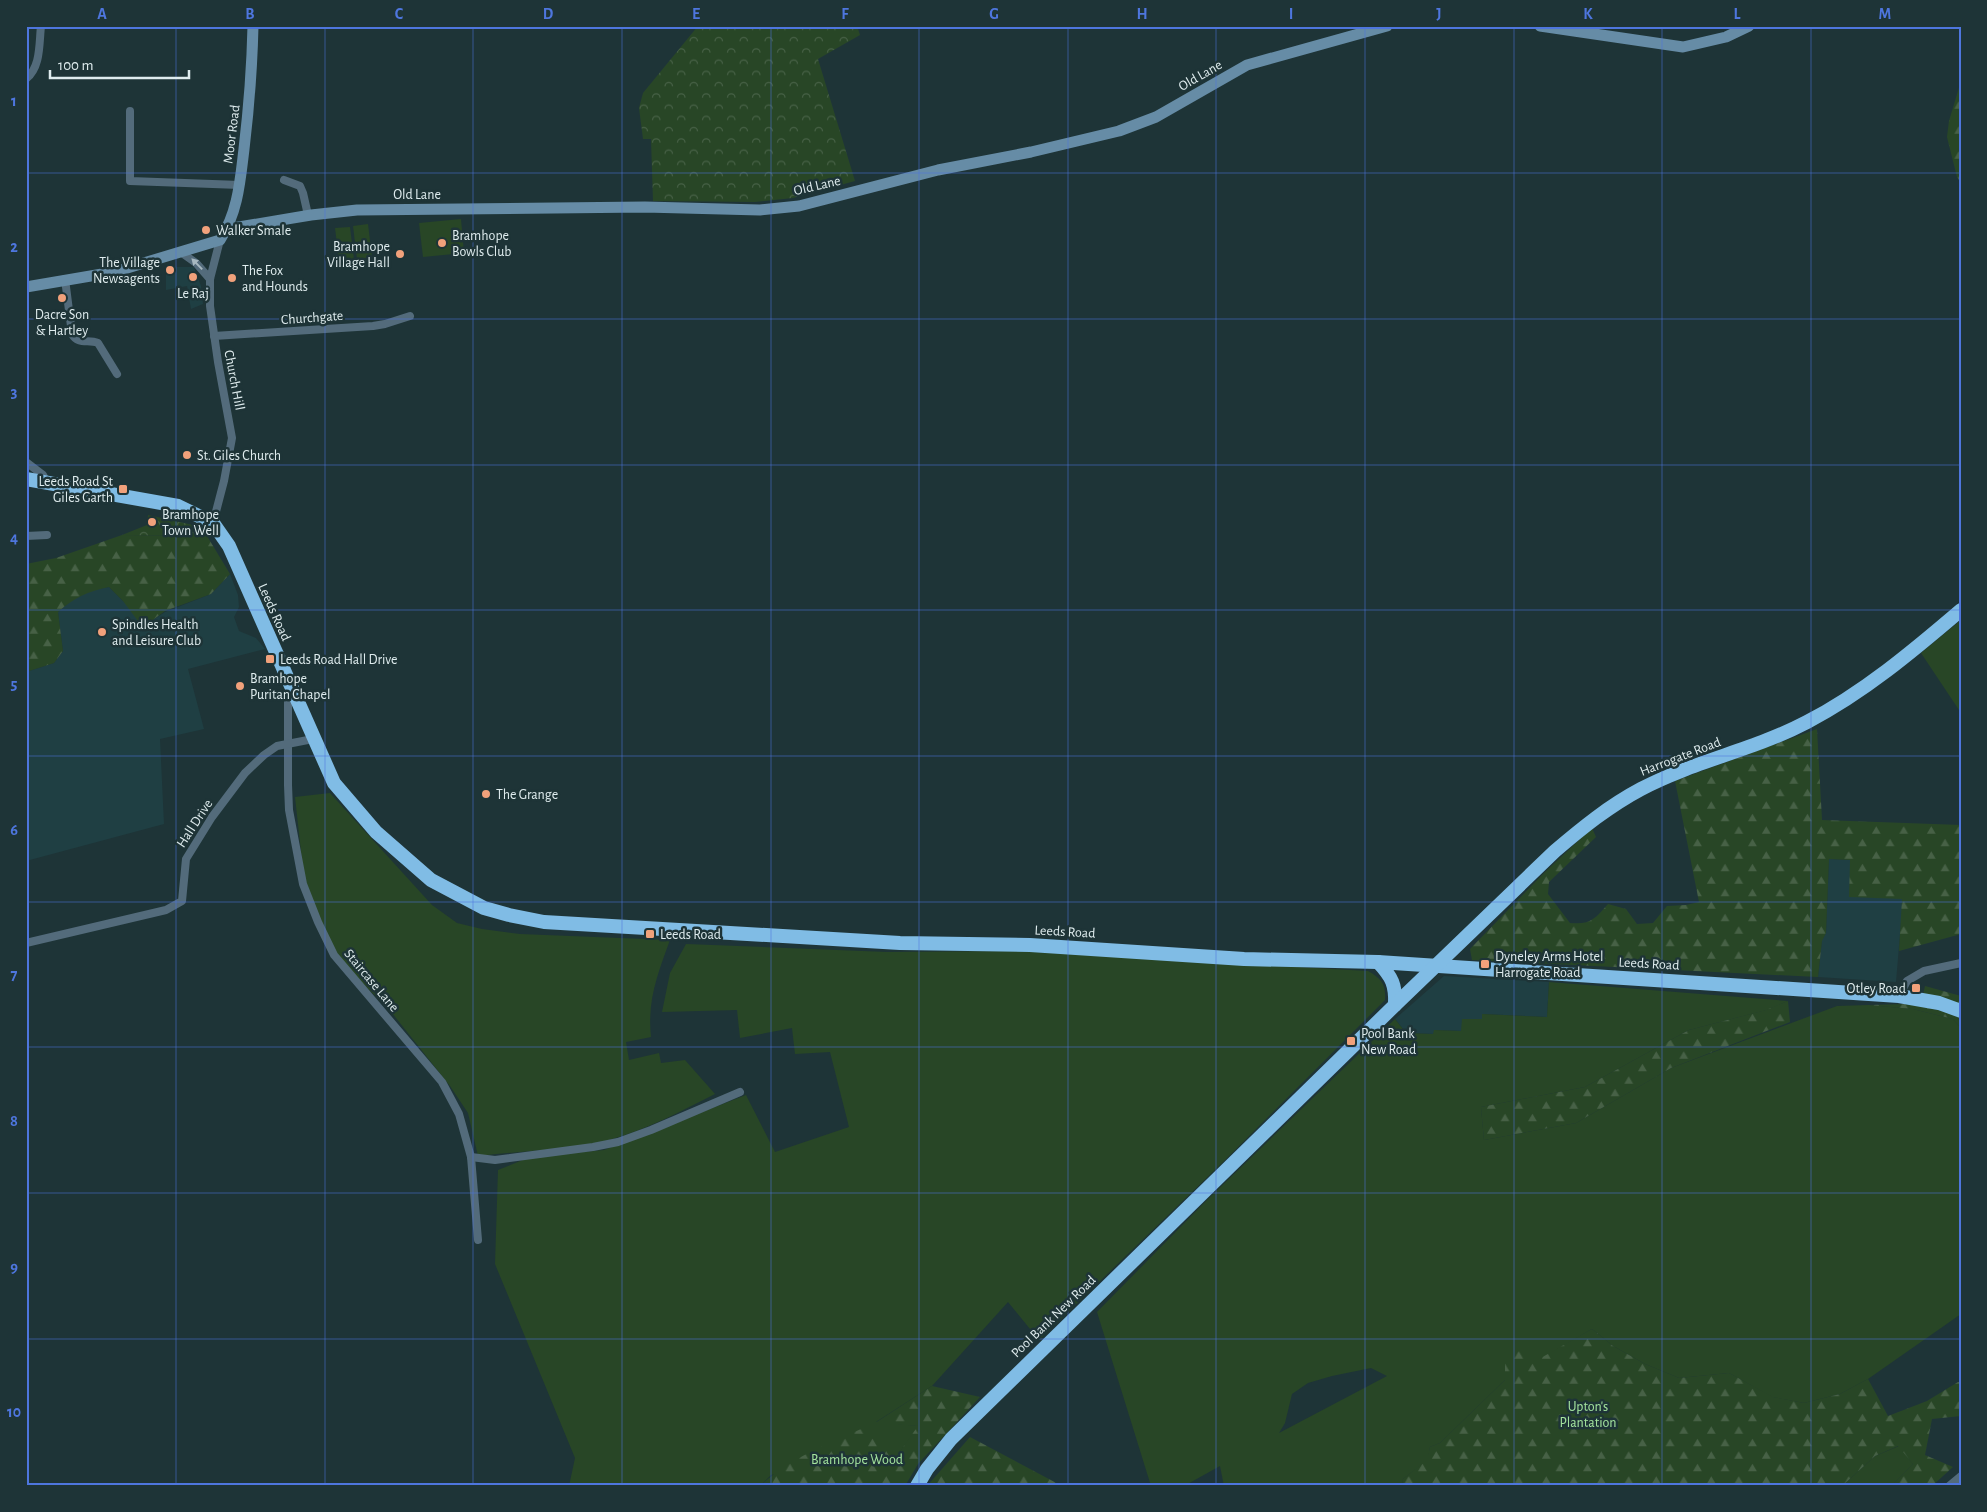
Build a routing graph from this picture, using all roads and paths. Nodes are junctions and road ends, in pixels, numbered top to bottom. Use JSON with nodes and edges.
{"nodes":[{"id":1,"x":41,"y":26,"type":"edge"},
{"id":2,"x":253,"y":26,"type":"edge"},
{"id":3,"x":1387,"y":26,"type":"edge"},
{"id":4,"x":1540,"y":26,"type":"edge"},
{"id":5,"x":1749,"y":26,"type":"edge"},
{"id":6,"x":26,"y":79,"type":"edge"},
{"id":7,"x":130,"y":111,"type":"dead end"},
{"id":8,"x":284,"y":180,"type":"dead end"},
{"id":9,"x":240,"y":185,"type":"junction"},
{"id":10,"x":308,"y":215,"type":"junction"},
{"id":11,"x":227,"y":229,"type":"junction"},
{"id":12,"x":220,"y":240,"type":"junction"},
{"id":13,"x":182,"y":253,"type":"junction"},
{"id":14,"x":210,"y":278,"type":"junction"},
{"id":15,"x":65,"y":279,"type":"junction"},
{"id":16,"x":26,"y":287,"type":"edge"},
{"id":17,"x":410,"y":316,"type":"dead end"},
{"id":18,"x":214,"y":336,"type":"junction"},
{"id":19,"x":117,"y":374,"type":"dead end"},
{"id":20,"x":26,"y":462,"type":"edge"},
{"id":21,"x":26,"y":479,"type":"edge"},
{"id":22,"x":47,"y":483,"type":"junction"},
{"id":23,"x":213,"y":522,"type":"junction"},
{"id":24,"x":47,"y":535,"type":"dead end"},
{"id":25,"x":26,"y":536,"type":"edge"},
{"id":26,"x":1961,"y":610,"type":"edge"},
{"id":27,"x":292,"y":691,"type":"junction"},
{"id":28,"x":313,"y":739,"type":"junction"},
{"id":29,"x":288,"y":742,"type":"junction"},
{"id":30,"x":26,"y":943,"type":"edge"},
{"id":31,"x":1378,"y":962,"type":"junction"},
{"id":32,"x":1961,"y":963,"type":"edge"},
{"id":33,"x":1435,"y":966,"type":"junction"},
{"id":34,"x":1899,"y":996,"type":"junction"},
{"id":35,"x":1395,"y":1005,"type":"junction"},
{"id":36,"x":1961,"y":1011,"type":"edge"},
{"id":37,"x":740,"y":1092,"type":"dead end"},
{"id":38,"x":471,"y":1157,"type":"junction"},
{"id":39,"x":478,"y":1240,"type":"dead end"},
{"id":40,"x":1961,"y":1476,"type":"edge"},
{"id":41,"x":917,"y":1486,"type":"edge"},
{"id":42,"x":1949,"y":1486,"type":"edge"}],
"edges":[{"from":1,"to":6,"type":"street"},
{"from":2,"to":9,"type":"street","name":"Moor Road"},
{"from":3,"to":10,"type":"street","name":"Old Lane"},
{"from":4,"to":5,"type":"street"},
{"from":7,"to":9,"type":"street"},
{"from":8,"to":10,"type":"street"},
{"from":9,"to":11,"type":"street","name":"Moor Road"},
{"from":10,"to":11,"type":"street","name":"Old Lane"},
{"from":11,"to":12,"type":"street","name":"Moor Road"},
{"from":12,"to":13,"type":"street"},
{"from":12,"to":14,"type":"street","name":"Church Hill"},
{"from":14,"to":13,"type":"street","one_way":true},
{"from":13,"to":15,"type":"street"},
{"from":14,"to":18,"type":"street","name":"Church Hill"},
{"from":15,"to":16,"type":"street"},
{"from":15,"to":19,"type":"street"},
{"from":17,"to":18,"type":"street","name":"Churchgate"},
{"from":18,"to":23,"type":"street","name":"Church Hill"},
{"from":20,"to":22,"type":"street"},
{"from":21,"to":22,"type":"highway"},
{"from":22,"to":23,"type":"highway"},
{"from":23,"to":27,"type":"highway","name":"Leeds Road"},
{"from":24,"to":25,"type":"street"},
{"from":26,"to":33,"type":"highway","name":"Harrogate Road"},
{"from":27,"to":28,"type":"highway","name":"Leeds Road"},
{"from":27,"to":29,"type":"street","name":"Staircase Lane"},
{"from":28,"to":29,"type":"street","name":"Hall Drive"},
{"from":28,"to":31,"type":"highway","name":"Leeds Road"},
{"from":29,"to":30,"type":"street","name":"Hall Drive"},
{"from":29,"to":38,"type":"street","name":"Staircase Lane"},
{"from":31,"to":33,"type":"highway","name":"Leeds Road"},
{"from":31,"to":35,"type":"highway"},
{"from":32,"to":34,"type":"street"},
{"from":33,"to":34,"type":"highway","name":"Leeds Road"},
{"from":33,"to":35,"type":"highway","name":"Pool Bank New Road"},
{"from":34,"to":36,"type":"highway","name":"Leeds Road"},
{"from":35,"to":41,"type":"highway","name":"Pool Bank New Road"},
{"from":37,"to":38,"type":"street"},
{"from":38,"to":39,"type":"street","name":"Staircase Lane"},
{"from":40,"to":42,"type":"street"}]}
